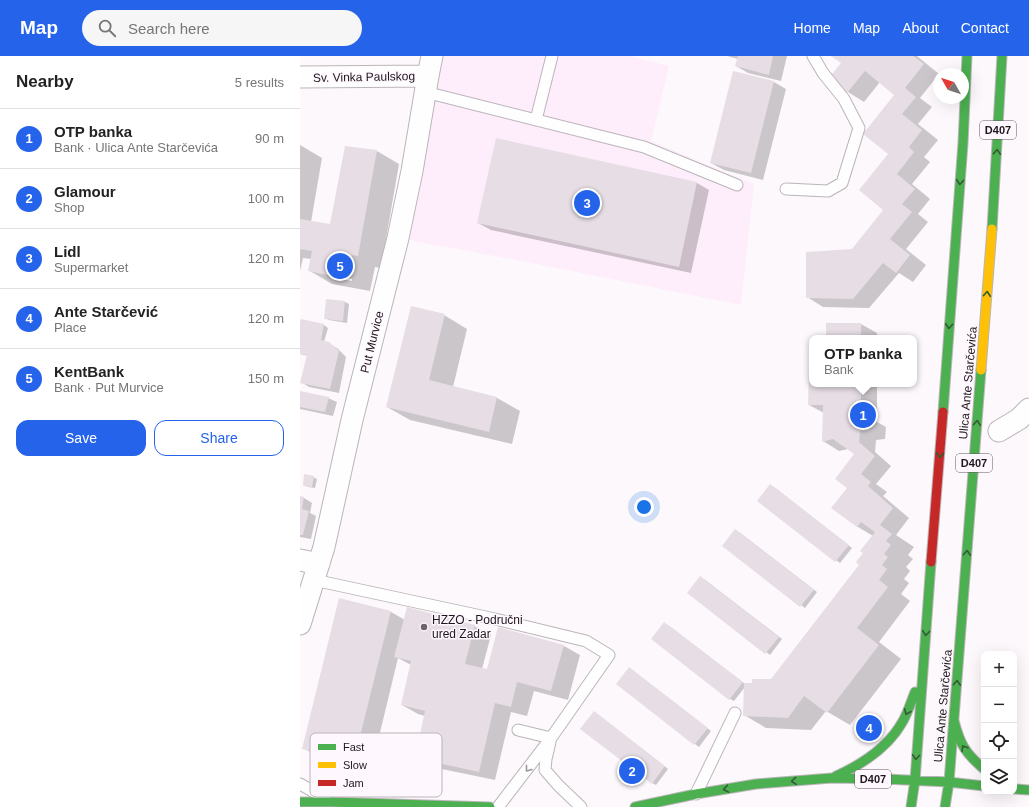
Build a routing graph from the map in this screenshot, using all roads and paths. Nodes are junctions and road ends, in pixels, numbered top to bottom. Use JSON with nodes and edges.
{"nodes":[{"id":1,"x":552,"y":56,"type":"edge"},
{"id":2,"x":813,"y":56,"type":"edge"},
{"id":3,"x":967,"y":56,"type":"edge"},
{"id":4,"x":1002,"y":56,"type":"edge"},
{"id":5,"x":428,"y":75,"type":"edge"},
{"id":6,"x":300,"y":77,"type":"edge"},
{"id":7,"x":536,"y":120,"type":"junction"},
{"id":8,"x":737,"y":185,"type":"dead end"},
{"id":9,"x":786,"y":189,"type":"dead end"},
{"id":10,"x":1029,"y":409,"type":"edge"},
{"id":11,"x":999,"y":432,"type":"dead end"},
{"id":12,"x":311,"y":568,"type":"edge"},
{"id":13,"x":300,"y":624,"type":"edge"},
{"id":14,"x":922,"y":676,"type":"junction"},
{"id":15,"x":735,"y":713,"type":"dead end"},
{"id":16,"x":954,"y":721,"type":"junction"},
{"id":17,"x":518,"y":730,"type":"dead end"},
{"id":18,"x":551,"y":738,"type":"junction"},
{"id":19,"x":981,"y":767,"type":"edge"},
{"id":20,"x":832,"y":778,"type":"junction"},
{"id":21,"x":915,"y":780,"type":"junction"},
{"id":22,"x":949,"y":782,"type":"junction"},
{"id":23,"x":300,"y":784,"type":"edge"},
{"id":24,"x":981,"y":786,"type":"edge"},
{"id":25,"x":310,"y":790,"type":"edge"},
{"id":26,"x":696,"y":794,"type":"junction"},
{"id":27,"x":322,"y":797,"type":"edge"},
{"id":28,"x":300,"y":802,"type":"edge"},
{"id":29,"x":331,"y":802,"type":"junction"},
{"id":30,"x":490,"y":807,"type":"edge"},
{"id":31,"x":498,"y":807,"type":"edge"},
{"id":32,"x":581,"y":807,"type":"edge"},
{"id":33,"x":635,"y":807,"type":"edge"},
{"id":34,"x":912,"y":807,"type":"edge"},
{"id":35,"x":945,"y":807,"type":"edge"}],
"edges":[{"from":1,"to":7,"type":"lane"},
{"from":2,"to":9,"type":"lane"},
{"from":3,"to":14,"type":"main road","name":"Ulica Ante Starčevića","number":"D407","one_way":true},
{"from":16,"to":4,"type":"main road","name":"Ulica Ante Starčevića","number":"D407","one_way":true},
{"from":5,"to":6,"type":"street","name":"Sv. Vinka Paulskog"},
{"from":5,"to":7,"type":"lane"},
{"from":5,"to":12,"type":"street","name":"Put Murvice"},
{"from":7,"to":8,"type":"lane"},
{"from":10,"to":11,"type":"street"},
{"from":12,"to":13,"type":"street","name":"Put Murvice"},
{"from":12,"to":18,"type":"lane"},
{"from":14,"to":20,"type":"main road","one_way":true},
{"from":14,"to":21,"type":"main road","name":"Ulica Ante Starčevića","number":"D407","one_way":true},
{"from":15,"to":26,"type":"lane"},
{"from":19,"to":16,"type":"main road","one_way":true},
{"from":16,"to":22,"type":"main road","name":"Ulica Ante Starčevića","number":"D407"},
{"from":17,"to":18,"type":"lane"},
{"from":18,"to":31,"type":"lane","one_way":true},
{"from":18,"to":32,"type":"lane"},
{"from":20,"to":21,"type":"main road","number":"D407"},
{"from":20,"to":26,"type":"main road","number":"D407","one_way":true},
{"from":21,"to":22,"type":"main road","number":"D407"},
{"from":21,"to":34,"type":"main road","name":"Ulica Ante Starčevića","number":"D407"},
{"from":22,"to":24,"type":"main road"},
{"from":22,"to":35,"type":"main road","name":"Ulica Ante Starčevića","number":"D407"},
{"from":23,"to":25,"type":"lane"},
{"from":26,"to":33,"type":"main road","number":"D407"},
{"from":27,"to":29,"type":"lane"},
{"from":28,"to":29,"type":"main road"},
{"from":29,"to":30,"type":"main road"}]}
